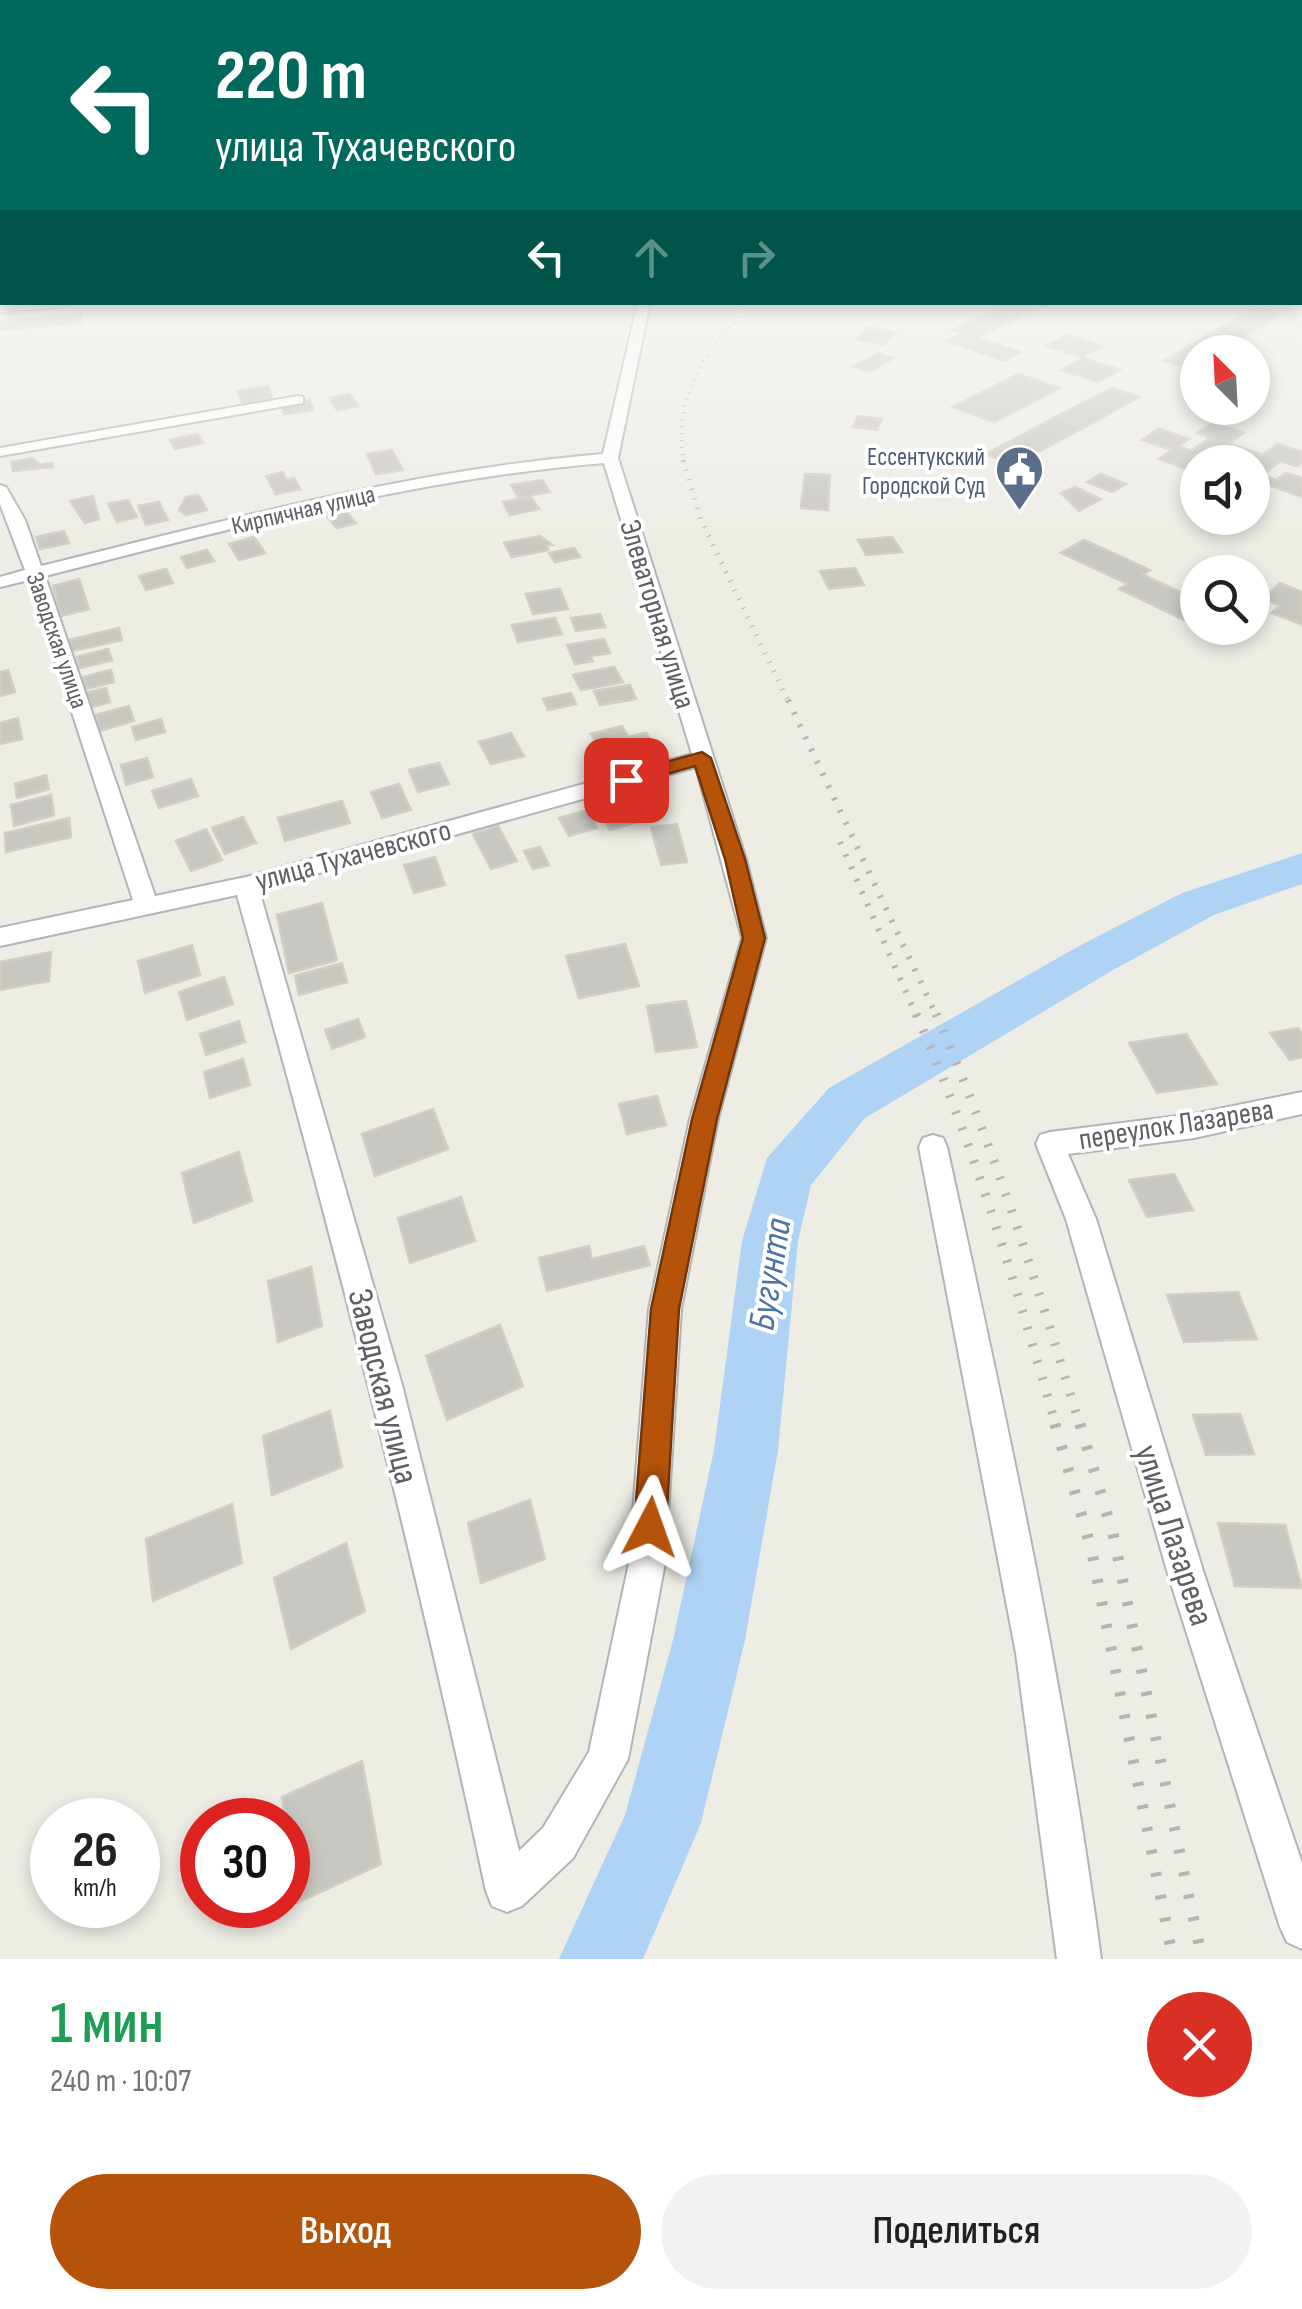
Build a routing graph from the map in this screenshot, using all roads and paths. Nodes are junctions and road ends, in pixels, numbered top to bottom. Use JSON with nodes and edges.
{"nodes":[{"id":1,"x":630,"y":367,"type":"edge"},
{"id":2,"x":298,"y":400,"type":"dead end"},
{"id":3,"x":0,"y":452,"type":"edge"},
{"id":4,"x":610,"y":458,"type":"junction"},
{"id":5,"x":0,"y":490,"type":"edge"},
{"id":6,"x":35,"y":573,"type":"junction"},
{"id":7,"x":0,"y":582,"type":"edge"},
{"id":8,"x":702,"y":758,"type":"junction"},
{"id":9,"x":246,"y":885,"type":"junction"},
{"id":10,"x":147,"y":906,"type":"junction"},
{"id":11,"x":0,"y":937,"type":"edge"},
{"id":12,"x":1302,"y":1103,"type":"edge"},
{"id":13,"x":1050,"y":1144,"type":"joint"},
{"id":14,"x":933,"y":1147,"type":"dead end"},
{"id":15,"x":507,"y":1891,"type":"joint"},
{"id":16,"x":1302,"y":1927,"type":"edge"},
{"id":17,"x":1079,"y":1959,"type":"edge"}],
"edges":[{"from":1,"to":4,"type":"street","name":"Элеваторная улица"},
{"from":2,"to":3,"type":"street"},
{"from":4,"to":6,"type":"street","name":"Кирпичная улица"},
{"from":4,"to":8,"type":"street","name":"Элеваторная улица"},
{"from":5,"to":6,"type":"street","name":"Заводская улица"},
{"from":6,"to":7,"type":"street","name":"Кирпичная улица"},
{"from":6,"to":10,"type":"street","name":"Заводская улица"},
{"from":8,"to":9,"type":"street","name":"улица Тухачевского"},
{"from":8,"to":15,"type":"street","name":"Элеваторная улица"},
{"from":9,"to":10,"type":"street","name":"улица Тухачевского"},
{"from":9,"to":15,"type":"street","name":"Заводская улица"},
{"from":10,"to":11,"type":"street","name":"улица Тухачевского"},
{"from":12,"to":13,"type":"street","name":"переулок Лазарева"},
{"from":13,"to":16,"type":"street","name":"улица Лазарева"},
{"from":14,"to":17,"type":"street"}]}
